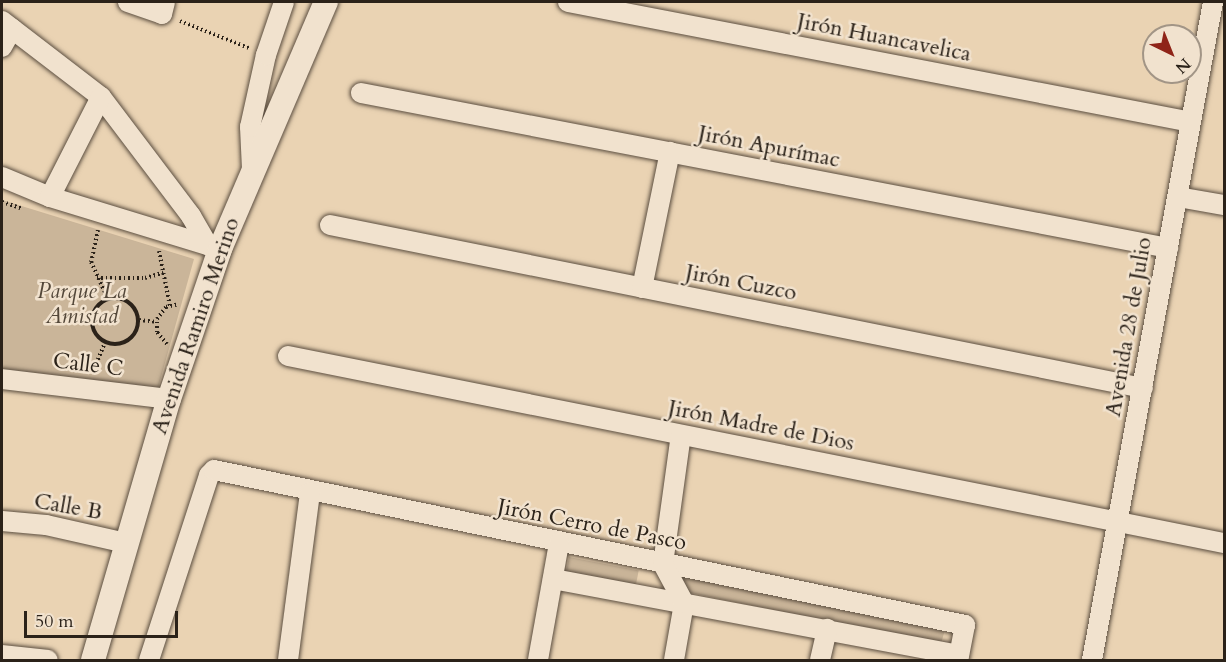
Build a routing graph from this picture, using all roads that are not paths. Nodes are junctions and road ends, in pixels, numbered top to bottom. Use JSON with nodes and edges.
{"nodes":[{"id":1,"x":128,"y":2,"type":"edge"},
{"id":2,"x":284,"y":2,"type":"edge"},
{"id":3,"x":326,"y":2,"type":"edge"},
{"id":4,"x":568,"y":2,"type":"edge"},
{"id":5,"x":1214,"y":2,"type":"edge"},
{"id":6,"x":164,"y":8,"type":"edge"},
{"id":7,"x":7,"y":25,"type":"edge"},
{"id":8,"x":2,"y":47,"type":"edge"},
{"id":9,"x":361,"y":93,"type":"dead end"},
{"id":10,"x":101,"y":97,"type":"junction"},
{"id":11,"x":1191,"y":122,"type":"junction"},
{"id":12,"x":670,"y":152,"type":"junction"},
{"id":13,"x":252,"y":169,"type":"junction"},
{"id":14,"x":2,"y":177,"type":"edge"},
{"id":15,"x":50,"y":197,"type":"junction"},
{"id":16,"x":1178,"y":197,"type":"junction"},
{"id":17,"x":1224,"y":206,"type":"edge"},
{"id":18,"x":330,"y":225,"type":"dead end"},
{"id":19,"x":214,"y":247,"type":"junction"},
{"id":20,"x":1168,"y":248,"type":"junction"},
{"id":21,"x":642,"y":288,"type":"junction"},
{"id":22,"x":288,"y":356,"type":"dead end"},
{"id":23,"x":2,"y":379,"type":"edge"},
{"id":24,"x":1143,"y":388,"type":"junction"},
{"id":25,"x":169,"y":399,"type":"junction"},
{"id":26,"x":681,"y":435,"type":"junction"},
{"id":27,"x":310,"y":492,"type":"junction"},
{"id":28,"x":2,"y":521,"type":"edge"},
{"id":29,"x":1118,"y":522,"type":"junction"},
{"id":30,"x":126,"y":543,"type":"junction"},
{"id":31,"x":559,"y":543,"type":"junction"},
{"id":32,"x":1224,"y":543,"type":"edge"},
{"id":33,"x":663,"y":564,"type":"junction"},
{"id":34,"x":553,"y":579,"type":"junction"},
{"id":35,"x":684,"y":603,"type":"junction"},
{"id":36,"x":826,"y":629,"type":"junction"},
{"id":37,"x":2,"y":655,"type":"edge"},
{"id":38,"x":959,"y":658,"type":"edge"},
{"id":39,"x":48,"y":660,"type":"edge"},
{"id":40,"x":93,"y":660,"type":"edge"},
{"id":41,"x":149,"y":660,"type":"edge"},
{"id":42,"x":288,"y":660,"type":"edge"},
{"id":43,"x":538,"y":660,"type":"edge"},
{"id":44,"x":674,"y":660,"type":"edge"},
{"id":45,"x":820,"y":660,"type":"edge"},
{"id":46,"x":1092,"y":660,"type":"edge"}],
"edges":[{"from":1,"to":6,"type":"street"},
{"from":2,"to":13,"type":"street"},
{"from":3,"to":13,"type":"street","name":"Avenida Ramiro Merino"},
{"from":4,"to":11,"type":"street","name":"Jirón Huancavelica"},
{"from":5,"to":11,"type":"street","name":"Avenida 28 de Julio"},
{"from":7,"to":8,"type":"street"},
{"from":7,"to":10,"type":"street"},
{"from":9,"to":12,"type":"street","name":"Jirón Apurímac"},
{"from":10,"to":15,"type":"street"},
{"from":10,"to":19,"type":"street"},
{"from":11,"to":16,"type":"street","name":"Avenida 28 de Julio"},
{"from":12,"to":20,"type":"street","name":"Jirón Apurímac"},
{"from":12,"to":21,"type":"street"},
{"from":13,"to":19,"type":"street","name":"Avenida Ramiro Merino"},
{"from":14,"to":15,"type":"street"},
{"from":15,"to":19,"type":"street"},
{"from":16,"to":17,"type":"street"},
{"from":16,"to":20,"type":"street","name":"Avenida 28 de Julio"},
{"from":18,"to":21,"type":"street","name":"Jirón Cuzco"},
{"from":19,"to":25,"type":"street","name":"Avenida Ramiro Merino"},
{"from":20,"to":24,"type":"street","name":"Avenida 28 de Julio"},
{"from":21,"to":24,"type":"street","name":"Jirón Cuzco"},
{"from":22,"to":26,"type":"street","name":"Jirón Madre de Dios"},
{"from":23,"to":25,"type":"street","name":"Calle C"},
{"from":24,"to":29,"type":"street","name":"Avenida 28 de Julio"},
{"from":25,"to":30,"type":"street","name":"Avenida Ramiro Merino"},
{"from":26,"to":29,"type":"street","name":"Jirón Madre de Dios"},
{"from":26,"to":33,"type":"street"},
{"from":27,"to":31,"type":"street","name":"Jirón Cerro de Pasco"},
{"from":27,"to":41,"type":"street","name":"Jirón Cerro de Pasco"},
{"from":27,"to":42,"type":"street"},
{"from":28,"to":30,"type":"street","name":"Calle B"},
{"from":29,"to":32,"type":"street","name":"Jirón Madre de Dios"},
{"from":29,"to":46,"type":"street","name":"Avenida 28 de Julio"},
{"from":30,"to":40,"type":"street","name":"Avenida Ramiro Merino"},
{"from":31,"to":33,"type":"street","name":"Jirón Cerro de Pasco"},
{"from":31,"to":34,"type":"street"},
{"from":33,"to":35,"type":"street"},
{"from":33,"to":38,"type":"street","name":"Jirón Cerro de Pasco"},
{"from":34,"to":35,"type":"street"},
{"from":34,"to":43,"type":"street"},
{"from":35,"to":36,"type":"street"},
{"from":35,"to":44,"type":"street"},
{"from":36,"to":38,"type":"street"},
{"from":36,"to":45,"type":"street"},
{"from":37,"to":39,"type":"street"}]}
